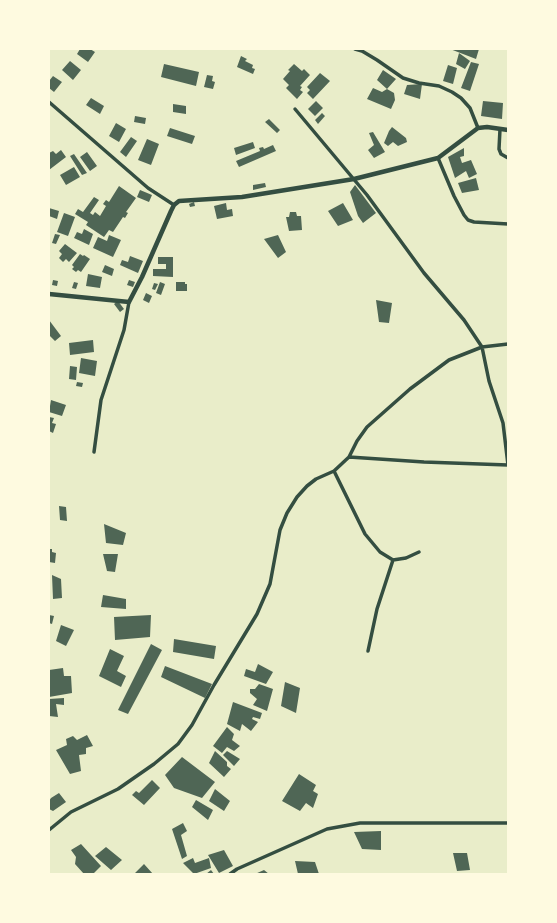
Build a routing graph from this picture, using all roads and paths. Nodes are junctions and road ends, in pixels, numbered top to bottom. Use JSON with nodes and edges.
{"nodes":[{"id":1,"x":355,"y":49,"type":"edge"},
{"id":2,"x":49,"y":102,"type":"edge"},
{"id":3,"x":295,"y":109,"type":"dead end"},
{"id":4,"x":508,"y":125,"type":"edge"},
{"id":5,"x":478,"y":128,"type":"junction"},
{"id":6,"x":504,"y":130,"type":"edge"},
{"id":7,"x":438,"y":158,"type":"junction"},
{"id":8,"x":508,"y":158,"type":"edge"},
{"id":9,"x":354,"y":179,"type":"junction"},
{"id":10,"x":174,"y":205,"type":"junction"},
{"id":11,"x":508,"y":224,"type":"edge"},
{"id":12,"x":49,"y":294,"type":"edge"},
{"id":13,"x":129,"y":302,"type":"junction"},
{"id":14,"x":508,"y":344,"type":"edge"},
{"id":15,"x":482,"y":347,"type":"junction"},
{"id":16,"x":94,"y":452,"type":"dead end"},
{"id":17,"x":349,"y":457,"type":"junction"},
{"id":18,"x":508,"y":465,"type":"edge"},
{"id":19,"x":334,"y":471,"type":"junction"},
{"id":20,"x":419,"y":552,"type":"dead end"},
{"id":21,"x":393,"y":560,"type":"junction"},
{"id":22,"x":368,"y":652,"type":"dead end"},
{"id":23,"x":508,"y":823,"type":"edge"},
{"id":24,"x":49,"y":830,"type":"edge"},
{"id":25,"x":230,"y":874,"type":"edge"}],
"edges":[{"from":1,"to":5,"type":"street"},
{"from":2,"to":10,"type":"street"},
{"from":3,"to":9,"type":"street"},
{"from":4,"to":6,"type":"street"},
{"from":5,"to":6,"type":"street"},
{"from":5,"to":7,"type":"street"},
{"from":6,"to":8,"type":"street"},
{"from":7,"to":9,"type":"street"},
{"from":7,"to":11,"type":"street"},
{"from":9,"to":10,"type":"street"},
{"from":9,"to":15,"type":"street"},
{"from":10,"to":13,"type":"street"},
{"from":12,"to":13,"type":"street"},
{"from":13,"to":16,"type":"street"},
{"from":14,"to":15,"type":"street"},
{"from":15,"to":17,"type":"street"},
{"from":15,"to":18,"type":"street"},
{"from":17,"to":18,"type":"street"},
{"from":17,"to":19,"type":"street"},
{"from":19,"to":21,"type":"street"},
{"from":19,"to":24,"type":"street"},
{"from":20,"to":21,"type":"street"},
{"from":21,"to":22,"type":"street"},
{"from":23,"to":25,"type":"street"}]}
